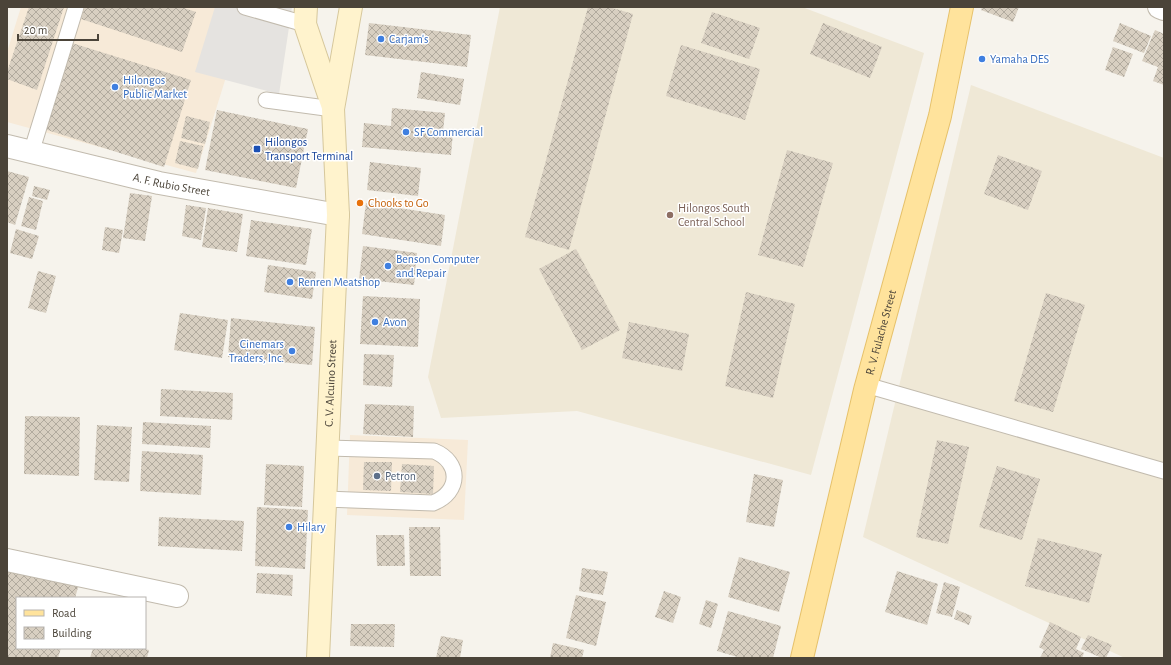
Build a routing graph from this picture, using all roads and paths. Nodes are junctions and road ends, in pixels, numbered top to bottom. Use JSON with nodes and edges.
{"nodes":[{"id":1,"x":76,"y":7,"type":"edge"},
{"id":2,"x":245,"y":7,"type":"edge"},
{"id":3,"x":351,"y":7,"type":"edge"},
{"id":4,"x":962,"y":7,"type":"edge"},
{"id":5,"x":1159,"y":7,"type":"edge"},
{"id":6,"x":1164,"y":9,"type":"edge"},
{"id":7,"x":305,"y":15,"type":"edge"},
{"id":8,"x":266,"y":100,"type":"dead end"},
{"id":9,"x":333,"y":109,"type":"junction"},
{"id":10,"x":7,"y":146,"type":"edge"},
{"id":11,"x":31,"y":153,"type":"junction"},
{"id":12,"x":338,"y":215,"type":"junction"},
{"id":13,"x":866,"y":385,"type":"junction"},
{"id":14,"x":328,"y":448,"type":"junction"},
{"id":15,"x":1164,"y":471,"type":"edge"},
{"id":16,"x":325,"y":499,"type":"junction"},
{"id":17,"x":7,"y":560,"type":"edge"},
{"id":18,"x":176,"y":596,"type":"dead end"},
{"id":19,"x":318,"y":658,"type":"edge"},
{"id":20,"x":802,"y":658,"type":"edge"}],
"edges":[{"from":1,"to":11,"type":"lane"},
{"from":2,"to":7,"type":"lane"},
{"from":3,"to":9,"type":"street","name":"C. V. Alcuino Street"},
{"from":4,"to":13,"type":"main road","name":"R. V. Fulache Street"},
{"from":5,"to":6,"type":"street"},
{"from":7,"to":9,"type":"street","name":"C. V. Alcuino Street"},
{"from":8,"to":9,"type":"lane"},
{"from":9,"to":12,"type":"street","name":"C. V. Alcuino Street"},
{"from":10,"to":11,"type":"street","name":"A. F. Rubio Street"},
{"from":11,"to":12,"type":"street","name":"A. F. Rubio Street"},
{"from":12,"to":14,"type":"street","name":"C. V. Alcuino Street"},
{"from":13,"to":15,"type":"lane"},
{"from":13,"to":20,"type":"main road","name":"R. V. Fulache Street"},
{"from":14,"to":16,"type":"street","name":"C. V. Alcuino Street"},
{"from":14,"to":16,"type":"lane"},
{"from":16,"to":19,"type":"street","name":"C. V. Alcuino Street"},
{"from":17,"to":18,"type":"street"}]}
